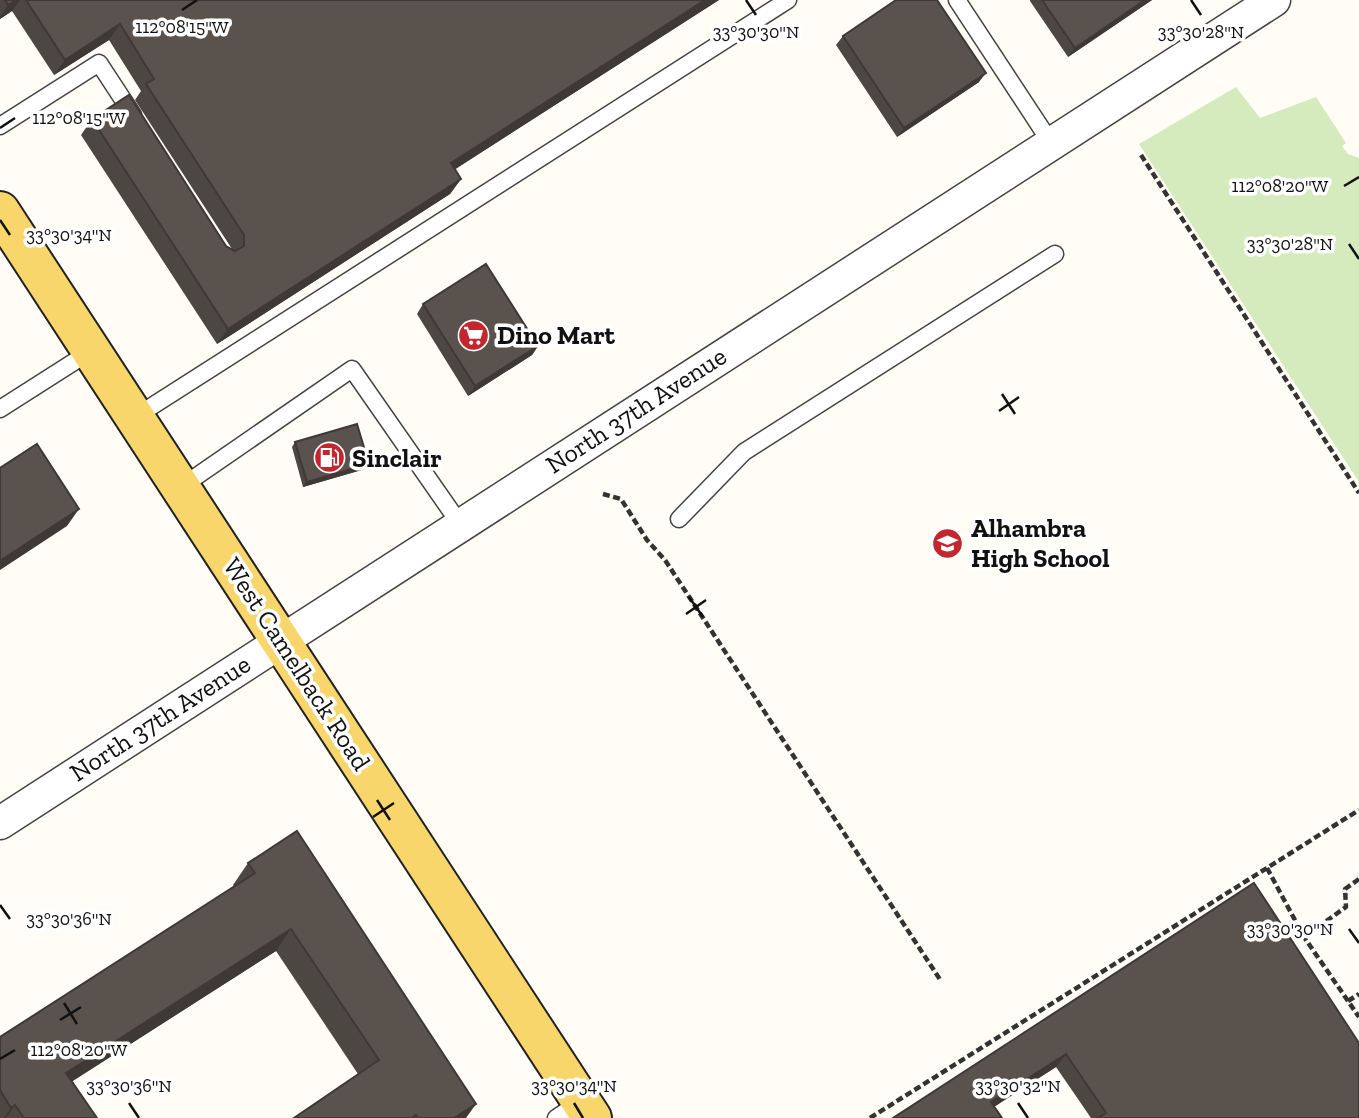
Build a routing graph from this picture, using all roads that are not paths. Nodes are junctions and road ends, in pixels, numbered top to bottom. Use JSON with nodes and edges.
{"nodes":[{"id":1,"x":788,"y":0,"type":"edge"},
{"id":2,"x":957,"y":0,"type":"edge"},
{"id":3,"x":1269,"y":1,"type":"edge"},
{"id":4,"x":0,"y":126,"type":"edge"},
{"id":5,"x":143,"y":131,"type":"edge"},
{"id":6,"x":1051,"y":143,"type":"junction"},
{"id":7,"x":2,"y":217,"type":"edge"},
{"id":8,"x":1055,"y":254,"type":"dead end"},
{"id":9,"x":91,"y":351,"type":"junction"},
{"id":10,"x":0,"y":409,"type":"edge"},
{"id":11,"x":135,"y":417,"type":"junction"},
{"id":12,"x":181,"y":487,"type":"junction"},
{"id":13,"x":679,"y":519,"type":"dead end"},
{"id":14,"x":460,"y":524,"type":"junction"},
{"id":15,"x":281,"y":639,"type":"junction"},
{"id":16,"x":0,"y":823,"type":"edge"},
{"id":17,"x":576,"y":1112,"type":"edge"}],
"edges":[{"from":1,"to":11,"type":"lane"},
{"from":2,"to":6,"type":"lane"},
{"from":3,"to":6,"type":"street","name":"North 37th Avenue"},
{"from":4,"to":5,"type":"lane"},
{"from":6,"to":14,"type":"street","name":"North 37th Avenue"},
{"from":7,"to":9,"type":"main road","name":"West Camelback Road"},
{"from":8,"to":13,"type":"lane"},
{"from":9,"to":10,"type":"lane"},
{"from":9,"to":11,"type":"main road","name":"West Camelback Road"},
{"from":11,"to":12,"type":"main road","name":"West Camelback Road"},
{"from":12,"to":14,"type":"lane"},
{"from":12,"to":15,"type":"main road","name":"West Camelback Road"},
{"from":14,"to":15,"type":"street","name":"North 37th Avenue"},
{"from":15,"to":16,"type":"street","name":"North 37th Avenue"},
{"from":15,"to":17,"type":"main road","name":"West Camelback Road"}]}
